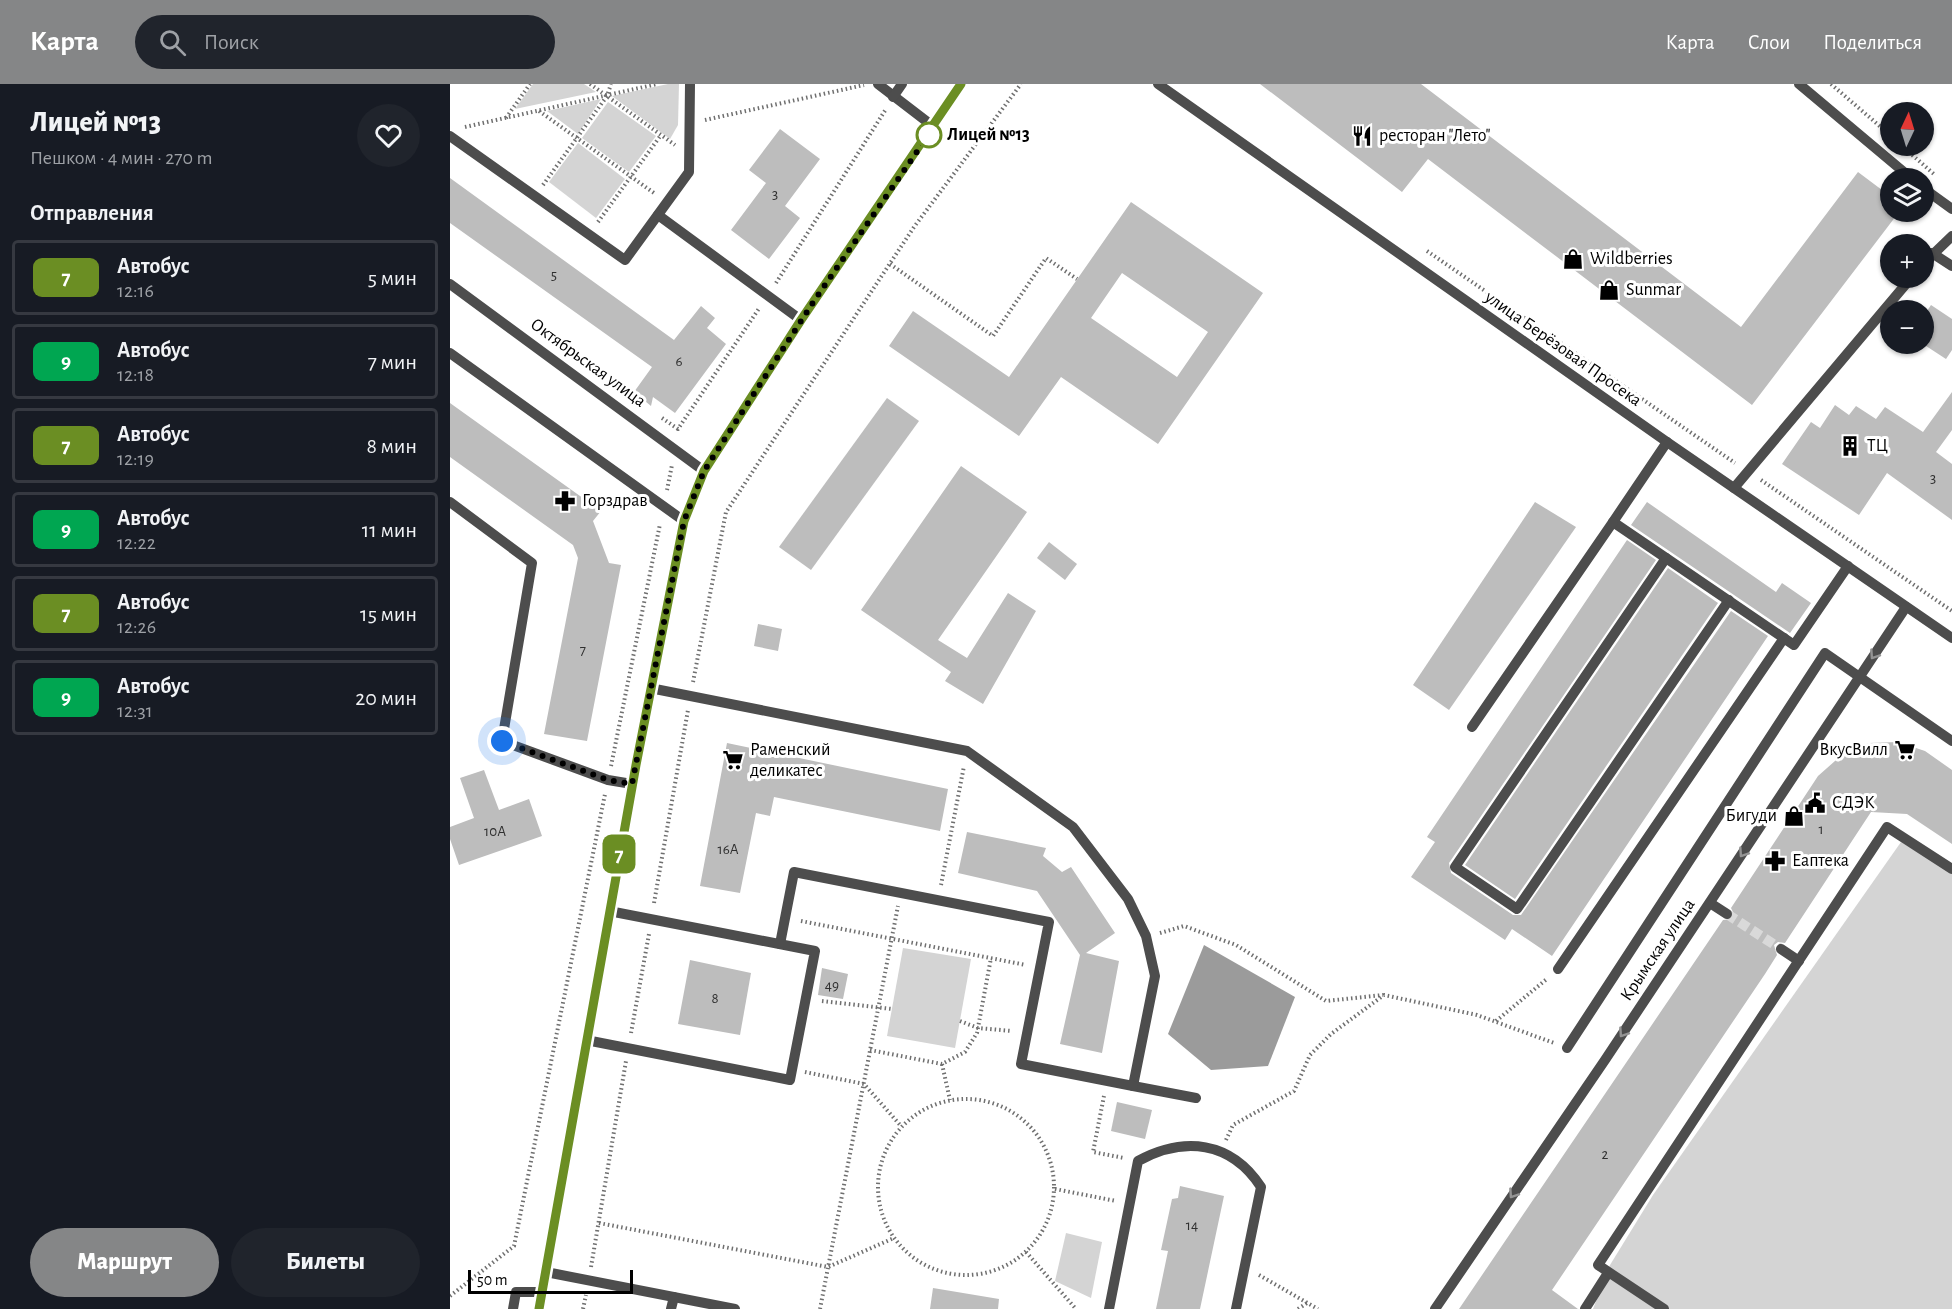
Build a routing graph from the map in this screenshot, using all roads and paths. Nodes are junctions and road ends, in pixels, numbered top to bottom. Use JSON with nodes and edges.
{"nodes":[{"id":1,"x":530,"y":84,"type":"edge"},
{"id":2,"x":590,"y":84,"type":"edge"},
{"id":3,"x":611,"y":84,"type":"edge"},
{"id":4,"x":657,"y":84,"type":"edge"},
{"id":5,"x":690,"y":84,"type":"edge"},
{"id":6,"x":871,"y":84,"type":"edge"},
{"id":7,"x":878,"y":84,"type":"edge"},
{"id":8,"x":902,"y":84,"type":"edge"},
{"id":9,"x":961,"y":84,"type":"edge"},
{"id":10,"x":1021,"y":84,"type":"edge"},
{"id":11,"x":1158,"y":84,"type":"edge"},
{"id":12,"x":1799,"y":84,"type":"edge"},
{"id":13,"x":1831,"y":84,"type":"edge"},
{"id":14,"x":607,"y":96,"type":"junction"},
{"id":15,"x":893,"y":97,"type":"junction"},
{"id":16,"x":539,"y":111,"type":"junction"},
{"id":17,"x":505,"y":119,"type":"junction"},
{"id":18,"x":689,"y":124,"type":"junction"},
{"id":19,"x":1880,"y":126,"type":"edge"},
{"id":20,"x":934,"y":127,"type":"junction"},
{"id":21,"x":461,"y":128,"type":"dead end"},
{"id":22,"x":661,"y":135,"type":"junction"},
{"id":23,"x":450,"y":136,"type":"edge"},
{"id":24,"x":577,"y":138,"type":"junction"},
{"id":25,"x":689,"y":155,"type":"junction"},
{"id":26,"x":1914,"y":156,"type":"edge"},
{"id":27,"x":1899,"y":168,"type":"edge"},
{"id":28,"x":631,"y":177,"type":"junction"},
{"id":29,"x":1944,"y":182,"type":"dead end"},
{"id":30,"x":536,"y":195,"type":"junction"},
{"id":31,"x":1934,"y":196,"type":"edge"},
{"id":32,"x":667,"y":202,"type":"junction"},
{"id":33,"x":1952,"y":209,"type":"edge"},
{"id":34,"x":658,"y":215,"type":"junction"},
{"id":35,"x":590,"y":234,"type":"junction"},
{"id":36,"x":1952,"y":236,"type":"edge"},
{"id":37,"x":1418,"y":244,"type":"dead end"},
{"id":38,"x":1934,"y":251,"type":"edge"},
{"id":39,"x":1934,"y":254,"type":"edge"},
{"id":40,"x":890,"y":264,"type":"junction"},
{"id":41,"x":1952,"y":266,"type":"edge"},
{"id":42,"x":1077,"y":279,"type":"dead end"},
{"id":43,"x":450,"y":284,"type":"edge"},
{"id":44,"x":1903,"y":288,"type":"edge"},
{"id":45,"x":769,"y":294,"type":"junction"},
{"id":46,"x":801,"y":320,"type":"junction"},
{"id":47,"x":450,"y":353,"type":"edge"},
{"id":48,"x":659,"y":416,"type":"dead end"},
{"id":49,"x":678,"y":429,"type":"junction"},
{"id":50,"x":1667,"y":442,"type":"junction"},
{"id":51,"x":676,"y":448,"type":"junction"},
{"id":52,"x":704,"y":471,"type":"junction"},
{"id":53,"x":1749,"y":472,"type":"junction"},
{"id":54,"x":1734,"y":488,"type":"junction"},
{"id":55,"x":450,"y":502,"type":"edge"},
{"id":56,"x":664,"y":506,"type":"junction"},
{"id":57,"x":684,"y":521,"type":"junction"},
{"id":58,"x":1613,"y":522,"type":"junction"},
{"id":59,"x":1666,"y":558,"type":"junction"},
{"id":60,"x":1848,"y":566,"type":"junction"},
{"id":61,"x":1728,"y":600,"type":"junction"},
{"id":62,"x":1906,"y":607,"type":"junction"},
{"id":63,"x":1952,"y":611,"type":"edge"},
{"id":64,"x":1784,"y":638,"type":"junction"},
{"id":65,"x":1952,"y":638,"type":"edge"},
{"id":66,"x":1860,"y":677,"type":"junction"},
{"id":67,"x":650,"y":688,"type":"junction"},
{"id":68,"x":690,"y":696,"type":"junction"},
{"id":69,"x":1472,"y":727,"type":"dead end"},
{"id":70,"x":1952,"y":741,"type":"edge"},
{"id":71,"x":967,"y":751,"type":"junction"},
{"id":72,"x":608,"y":780,"type":"junction"},
{"id":73,"x":632,"y":784,"type":"junction"},
{"id":74,"x":1952,"y":869,"type":"edge"},
{"id":75,"x":901,"y":894,"type":"junction"},
{"id":76,"x":938,"y":900,"type":"junction"},
{"id":77,"x":1710,"y":903,"type":"junction"},
{"id":78,"x":609,"y":911,"type":"junction"},
{"id":79,"x":1727,"y":914,"type":"tunnel mouth"},
{"id":80,"x":785,"y":918,"type":"junction"},
{"id":81,"x":651,"y":919,"type":"junction"},
{"id":82,"x":1146,"y":936,"type":"junction"},
{"id":83,"x":892,"y":939,"type":"junction"},
{"id":84,"x":780,"y":944,"type":"junction"},
{"id":85,"x":1781,"y":949,"type":"tunnel mouth"},
{"id":86,"x":991,"y":958,"type":"junction"},
{"id":87,"x":1799,"y":961,"type":"junction"},
{"id":88,"x":1040,"y":968,"type":"junction"},
{"id":89,"x":1558,"y":969,"type":"joint"},
{"id":90,"x":1384,"y":995,"type":"junction"},
{"id":91,"x":806,"y":999,"type":"junction"},
{"id":92,"x":879,"y":1009,"type":"junction"},
{"id":93,"x":892,"y":1009,"type":"dead end"},
{"id":94,"x":960,"y":1021,"type":"dead end"},
{"id":95,"x":1496,"y":1022,"type":"junction"},
{"id":96,"x":978,"y":1028,"type":"junction"},
{"id":97,"x":1028,"y":1032,"type":"junction"},
{"id":98,"x":586,"y":1040,"type":"junction"},
{"id":99,"x":629,"y":1048,"type":"junction"},
{"id":100,"x":1567,"y":1048,"type":"joint"},
{"id":101,"x":870,"y":1050,"type":"junction"},
{"id":102,"x":942,"y":1064,"type":"junction"},
{"id":103,"x":792,"y":1070,"type":"junction"},
{"id":104,"x":1107,"y":1081,"type":"junction"},
{"id":105,"x":864,"y":1084,"type":"junction"},
{"id":106,"x":1133,"y":1086,"type":"junction"},
{"id":107,"x":1196,"y":1098,"type":"dead end"},
{"id":108,"x":950,"y":1100,"type":"junction"},
{"id":109,"x":901,"y":1126,"type":"junction"},
{"id":110,"x":1220,"y":1151,"type":"junction"},
{"id":111,"x":1138,"y":1161,"type":"junction"},
{"id":112,"x":1055,"y":1189,"type":"junction"},
{"id":113,"x":1130,"y":1204,"type":"junction"},
{"id":114,"x":599,"y":1223,"type":"junction"},
{"id":115,"x":894,"y":1238,"type":"junction"},
{"id":116,"x":1026,"y":1252,"type":"junction"},
{"id":117,"x":828,"y":1267,"type":"junction"},
{"id":118,"x":1245,"y":1267,"type":"junction"},
{"id":119,"x":546,"y":1272,"type":"junction"},
{"id":120,"x":1608,"y":1273,"type":"junction"},
{"id":121,"x":588,"y":1280,"type":"junction"},
{"id":122,"x":542,"y":1292,"type":"junction"},
{"id":123,"x":450,"y":1296,"type":"edge"},
{"id":124,"x":674,"y":1297,"type":"junction"},
{"id":125,"x":1307,"y":1303,"type":"junction"},
{"id":126,"x":513,"y":1309,"type":"edge"},
{"id":127,"x":539,"y":1309,"type":"edge"},
{"id":128,"x":583,"y":1309,"type":"edge"},
{"id":129,"x":671,"y":1309,"type":"edge"},
{"id":130,"x":735,"y":1309,"type":"edge"},
{"id":131,"x":820,"y":1309,"type":"edge"},
{"id":132,"x":1076,"y":1309,"type":"edge"},
{"id":133,"x":1109,"y":1309,"type":"edge"},
{"id":134,"x":1236,"y":1309,"type":"edge"},
{"id":135,"x":1298,"y":1309,"type":"edge"},
{"id":136,"x":1318,"y":1309,"type":"edge"},
{"id":137,"x":1435,"y":1309,"type":"edge"},
{"id":138,"x":1585,"y":1309,"type":"edge"},
{"id":139,"x":1664,"y":1309,"type":"edge"}],
"edges":[{"from":1,"to":17,"type":"path"},
{"from":2,"to":14,"type":"path"},
{"from":3,"to":14,"type":"path"},
{"from":4,"to":14,"type":"path"},
{"from":5,"to":18,"type":"street"},
{"from":6,"to":18,"type":"path"},
{"from":7,"to":15,"type":"street"},
{"from":8,"to":15,"type":"street"},
{"from":9,"to":20,"type":"street"},
{"from":10,"to":40,"type":"path"},
{"from":11,"to":50,"type":"street","name":"улица Берёзовая Просека"},
{"from":12,"to":27,"type":"street"},
{"from":13,"to":19,"type":"path"},
{"from":14,"to":16,"type":"path"},
{"from":14,"to":22,"type":"path"},
{"from":14,"to":24,"type":"path"},
{"from":15,"to":20,"type":"street"},
{"from":15,"to":45,"type":"path"},
{"from":16,"to":17,"type":"path"},
{"from":16,"to":24,"type":"path"},
{"from":17,"to":21,"type":"path"},
{"from":18,"to":25,"type":"street"},
{"from":20,"to":46,"type":"street"},
{"from":22,"to":25,"type":"path"},
{"from":22,"to":28,"type":"path"},
{"from":23,"to":30,"type":"street"},
{"from":24,"to":28,"type":"path"},
{"from":24,"to":30,"type":"path"},
{"from":25,"to":32,"type":"street"},
{"from":26,"to":29,"type":"path"},
{"from":28,"to":32,"type":"path"},
{"from":28,"to":35,"type":"path"},
{"from":30,"to":35,"type":"street"},
{"from":31,"to":33,"type":"street"},
{"from":32,"to":34,"type":"street"},
{"from":34,"to":35,"type":"street"},
{"from":34,"to":45,"type":"street"},
{"from":36,"to":38,"type":"street"},
{"from":37,"to":53,"type":"path"},
{"from":39,"to":41,"type":"street"},
{"from":40,"to":42,"type":"path"},
{"from":40,"to":68,"type":"path"},
{"from":43,"to":51,"type":"street","name":"Октябрьская улица"},
{"from":44,"to":53,"type":"street"},
{"from":45,"to":46,"type":"street"},
{"from":45,"to":49,"type":"path"},
{"from":46,"to":52,"type":"street"},
{"from":47,"to":56,"type":"street"},
{"from":48,"to":49,"type":"path"},
{"from":49,"to":51,"type":"path"},
{"from":50,"to":54,"type":"street","name":"улица Берёзовая Просека"},
{"from":50,"to":58,"type":"street"},
{"from":51,"to":52,"type":"street","name":"Октябрьская улица"},
{"from":51,"to":56,"type":"path"},
{"from":52,"to":57,"type":"street"},
{"from":53,"to":54,"type":"street"},
{"from":53,"to":63,"type":"path"},
{"from":54,"to":60,"type":"street","name":"улица Берёзовая Просека"},
{"from":55,"to":72,"type":"street"},
{"from":56,"to":57,"type":"street"},
{"from":56,"to":72,"type":"path"},
{"from":57,"to":67,"type":"street"},
{"from":58,"to":59,"type":"street"},
{"from":58,"to":69,"type":"street"},
{"from":59,"to":61,"type":"street"},
{"from":59,"to":61,"type":"street"},
{"from":60,"to":62,"type":"street","name":"улица Берёзовая Просека"},
{"from":60,"to":64,"type":"street"},
{"from":61,"to":64,"type":"street"},
{"from":62,"to":65,"type":"street","name":"улица Берёзовая Просека"},
{"from":62,"to":66,"type":"street","name":"Крымская улица","one_way":true},
{"from":64,"to":89,"type":"street"},
{"from":66,"to":70,"type":"street"},
{"from":66,"to":77,"type":"street","name":"Крымская улица","one_way":true},
{"from":66,"to":100,"type":"street"},
{"from":67,"to":68,"type":"street"},
{"from":67,"to":73,"type":"street"},
{"from":68,"to":71,"type":"street"},
{"from":68,"to":81,"type":"path"},
{"from":71,"to":76,"type":"path"},
{"from":71,"to":82,"type":"street"},
{"from":72,"to":73,"type":"street"},
{"from":72,"to":123,"type":"path"},
{"from":73,"to":78,"type":"street"},
{"from":74,"to":87,"type":"street"},
{"from":75,"to":76,"type":"street"},
{"from":75,"to":80,"type":"street"},
{"from":75,"to":83,"type":"path"},
{"from":76,"to":88,"type":"street"},
{"from":77,"to":79,"type":"street"},
{"from":77,"to":137,"type":"street","name":"Крымская улица","one_way":true},
{"from":78,"to":81,"type":"street"},
{"from":78,"to":98,"type":"street"},
{"from":80,"to":83,"type":"path"},
{"from":80,"to":84,"type":"street"},
{"from":81,"to":84,"type":"street"},
{"from":81,"to":99,"type":"path"},
{"from":82,"to":90,"type":"path"},
{"from":82,"to":106,"type":"street"},
{"from":83,"to":86,"type":"path"},
{"from":83,"to":92,"type":"path"},
{"from":84,"to":91,"type":"street"},
{"from":85,"to":87,"type":"street"},
{"from":86,"to":88,"type":"path"},
{"from":86,"to":96,"type":"path"},
{"from":87,"to":120,"type":"street"},
{"from":88,"to":97,"type":"street"},
{"from":89,"to":95,"type":"path"},
{"from":90,"to":95,"type":"path"},
{"from":90,"to":110,"type":"path"},
{"from":91,"to":92,"type":"path"},
{"from":91,"to":103,"type":"street"},
{"from":92,"to":93,"type":"path"},
{"from":92,"to":101,"type":"path"},
{"from":94,"to":96,"type":"path"},
{"from":95,"to":100,"type":"path"},
{"from":96,"to":97,"type":"path"},
{"from":96,"to":102,"type":"path"},
{"from":97,"to":104,"type":"street"},
{"from":98,"to":99,"type":"street"},
{"from":98,"to":119,"type":"street"},
{"from":99,"to":103,"type":"street"},
{"from":99,"to":114,"type":"path"},
{"from":101,"to":102,"type":"path"},
{"from":101,"to":105,"type":"path"},
{"from":102,"to":108,"type":"path"},
{"from":103,"to":105,"type":"path"},
{"from":104,"to":106,"type":"street"},
{"from":104,"to":111,"type":"path"},
{"from":105,"to":109,"type":"path"},
{"from":105,"to":117,"type":"path"},
{"from":106,"to":107,"type":"street"},
{"from":108,"to":109,"type":"path"},
{"from":108,"to":112,"type":"path"},
{"from":109,"to":115,"type":"path"},
{"from":110,"to":111,"type":"street"},
{"from":110,"to":118,"type":"street"},
{"from":111,"to":113,"type":"street"},
{"from":112,"to":113,"type":"path"},
{"from":112,"to":116,"type":"path"},
{"from":113,"to":133,"type":"street"},
{"from":114,"to":117,"type":"path"},
{"from":114,"to":121,"type":"path"},
{"from":115,"to":116,"type":"path"},
{"from":115,"to":117,"type":"path"},
{"from":116,"to":132,"type":"path"},
{"from":117,"to":131,"type":"path"},
{"from":118,"to":125,"type":"path"},
{"from":118,"to":134,"type":"street"},
{"from":119,"to":121,"type":"street"},
{"from":119,"to":122,"type":"street"},
{"from":120,"to":138,"type":"street"},
{"from":120,"to":139,"type":"street"},
{"from":121,"to":124,"type":"street"},
{"from":121,"to":128,"type":"path"},
{"from":122,"to":126,"type":"street"},
{"from":122,"to":127,"type":"street"},
{"from":124,"to":129,"type":"street"},
{"from":124,"to":130,"type":"street"},
{"from":125,"to":135,"type":"path"},
{"from":125,"to":136,"type":"path"}]}
